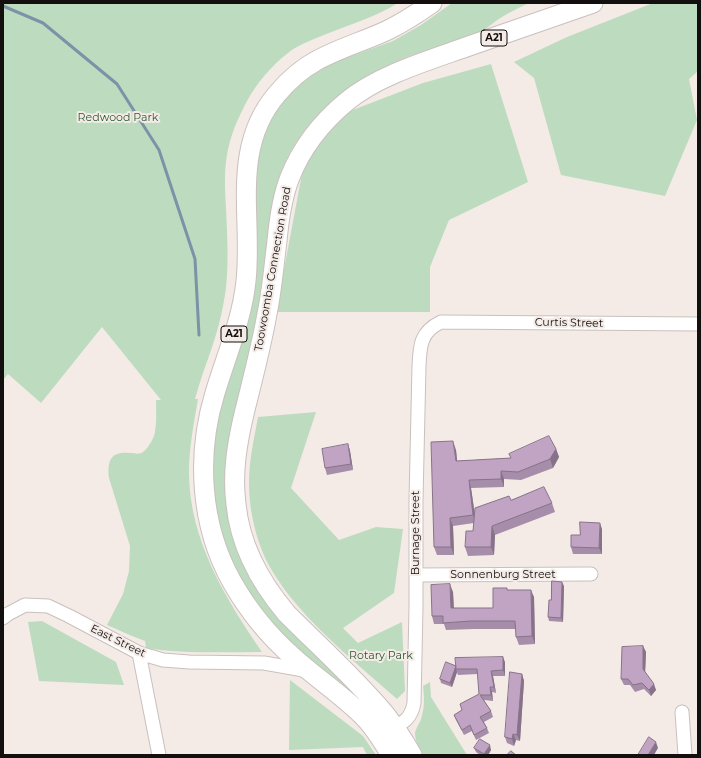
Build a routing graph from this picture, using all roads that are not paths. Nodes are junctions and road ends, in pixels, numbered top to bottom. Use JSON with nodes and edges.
{"nodes":[{"id":1,"x":432,"y":3,"type":"edge"},
{"id":2,"x":593,"y":3,"type":"edge"},
{"id":3,"x":441,"y":322,"type":"joint"},
{"id":4,"x":698,"y":324,"type":"edge"},
{"id":5,"x":591,"y":574,"type":"dead end"},
{"id":6,"x":416,"y":576,"type":"junction"},
{"id":7,"x":3,"y":618,"type":"edge"},
{"id":8,"x":139,"y":653,"type":"junction"},
{"id":9,"x":312,"y":673,"type":"junction"},
{"id":10,"x":682,"y":712,"type":"dead end"},
{"id":11,"x":387,"y":732,"type":"junction"},
{"id":12,"x":160,"y":755,"type":"edge"},
{"id":13,"x":391,"y":755,"type":"edge"},
{"id":14,"x":412,"y":755,"type":"edge"},
{"id":15,"x":685,"y":755,"type":"edge"}],
"edges":[{"from":1,"to":9,"type":"highway","name":"Toowoomba Connection Road","number":"A21"},
{"from":2,"to":11,"type":"highway","name":"Toowoomba Connection Road","number":"A21"},
{"from":3,"to":4,"type":"street","name":"Curtis Street"},
{"from":3,"to":6,"type":"street","name":"Burnage Street"},
{"from":5,"to":6,"type":"street","name":"Sonnenburg Street"},
{"from":6,"to":11,"type":"street","name":"Burnage Street"},
{"from":7,"to":8,"type":"street","name":"East Street"},
{"from":8,"to":9,"type":"street","name":"East Street"},
{"from":8,"to":12,"type":"street"},
{"from":9,"to":11,"type":"highway","name":"Toowoomba Connection Road","number":"A21"},
{"from":10,"to":15,"type":"street"},
{"from":11,"to":13,"type":"highway","name":"Toowoomba Connection Road","number":"A21"},
{"from":11,"to":14,"type":"highway","name":"Toowoomba Connection Road","number":"A21"}]}
